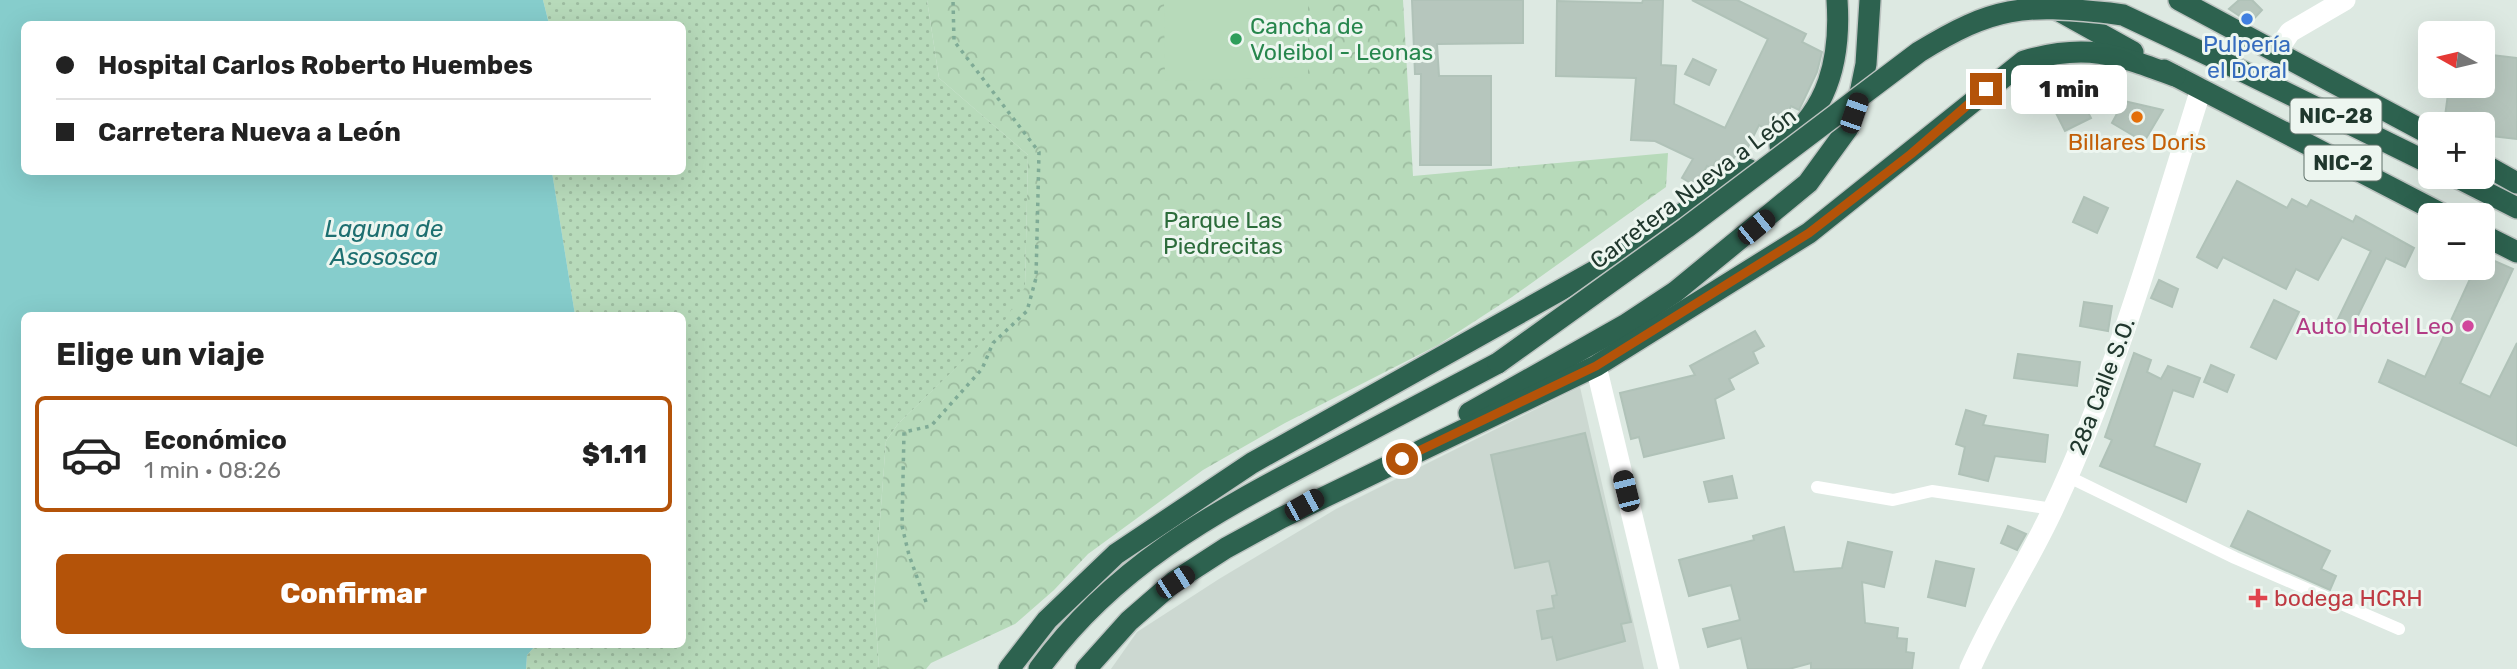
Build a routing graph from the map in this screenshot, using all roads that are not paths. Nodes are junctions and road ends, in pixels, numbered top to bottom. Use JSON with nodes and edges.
{"nodes":[{"id":1,"x":1838,"y":0,"type":"edge"},
{"id":2,"x":1870,"y":0,"type":"edge"},
{"id":3,"x":2040,"y":0,"type":"edge"},
{"id":4,"x":2179,"y":0,"type":"edge"},
{"id":5,"x":2345,"y":0,"type":"edge"},
{"id":6,"x":2277,"y":51,"type":"junction"},
{"id":7,"x":2175,"y":76,"type":"junction"},
{"id":8,"x":2201,"y":89,"type":"junction"},
{"id":9,"x":2418,"y":128,"type":"edge"},
{"id":10,"x":2418,"y":158,"type":"edge"},
{"id":11,"x":2495,"y":171,"type":"edge"},
{"id":12,"x":2517,"y":183,"type":"edge"},
{"id":13,"x":2480,"y":189,"type":"edge"},
{"id":14,"x":2421,"y":203,"type":"edge"},
{"id":15,"x":2517,"y":208,"type":"edge"},
{"id":16,"x":2495,"y":241,"type":"edge"},
{"id":17,"x":2517,"y":252,"type":"edge"},
{"id":18,"x":1596,"y":366,"type":"junction"},
{"id":19,"x":2067,"y":476,"type":"junction"},
{"id":20,"x":1817,"y":487,"type":"dead end"},
{"id":21,"x":2053,"y":509,"type":"junction"},
{"id":22,"x":1281,"y":518,"type":"junction"},
{"id":23,"x":2399,"y":629,"type":"dead end"},
{"id":24,"x":1009,"y":669,"type":"edge"},
{"id":25,"x":1039,"y":669,"type":"edge"},
{"id":26,"x":1086,"y":669,"type":"edge"},
{"id":27,"x":1669,"y":669,"type":"edge"},
{"id":28,"x":1970,"y":669,"type":"edge"}],
"edges":[{"from":1,"to":24,"type":"highway"},
{"from":2,"to":22,"type":"highway"},
{"from":3,"to":7,"type":"highway","number":"NIC-2"},
{"from":4,"to":6,"type":"highway","number":"NIC-2"},
{"from":5,"to":6,"type":"street"},
{"from":6,"to":9,"type":"highway","number":"NIC-2"},
{"from":7,"to":8,"type":"highway","number":"NIC-2"},
{"from":7,"to":18,"type":"highway"},
{"from":8,"to":14,"type":"highway","number":"NIC-2"},
{"from":8,"to":19,"type":"street","name":"28a Calle S.O."},
{"from":10,"to":25,"type":"highway","name":"Carretera Nueva a León","number":"NIC-28","bridge":true},
{"from":11,"to":12,"type":"highway"},
{"from":13,"to":15,"type":"highway"},
{"from":16,"to":17,"type":"highway"},
{"from":18,"to":22,"type":"highway"},
{"from":18,"to":27,"type":"street"},
{"from":19,"to":21,"type":"street","name":"28a Calle S.O."},
{"from":19,"to":23,"type":"lane"},
{"from":20,"to":21,"type":"lane"},
{"from":21,"to":28,"type":"street","name":"28a Calle S.O."},
{"from":22,"to":26,"type":"highway"}]}
